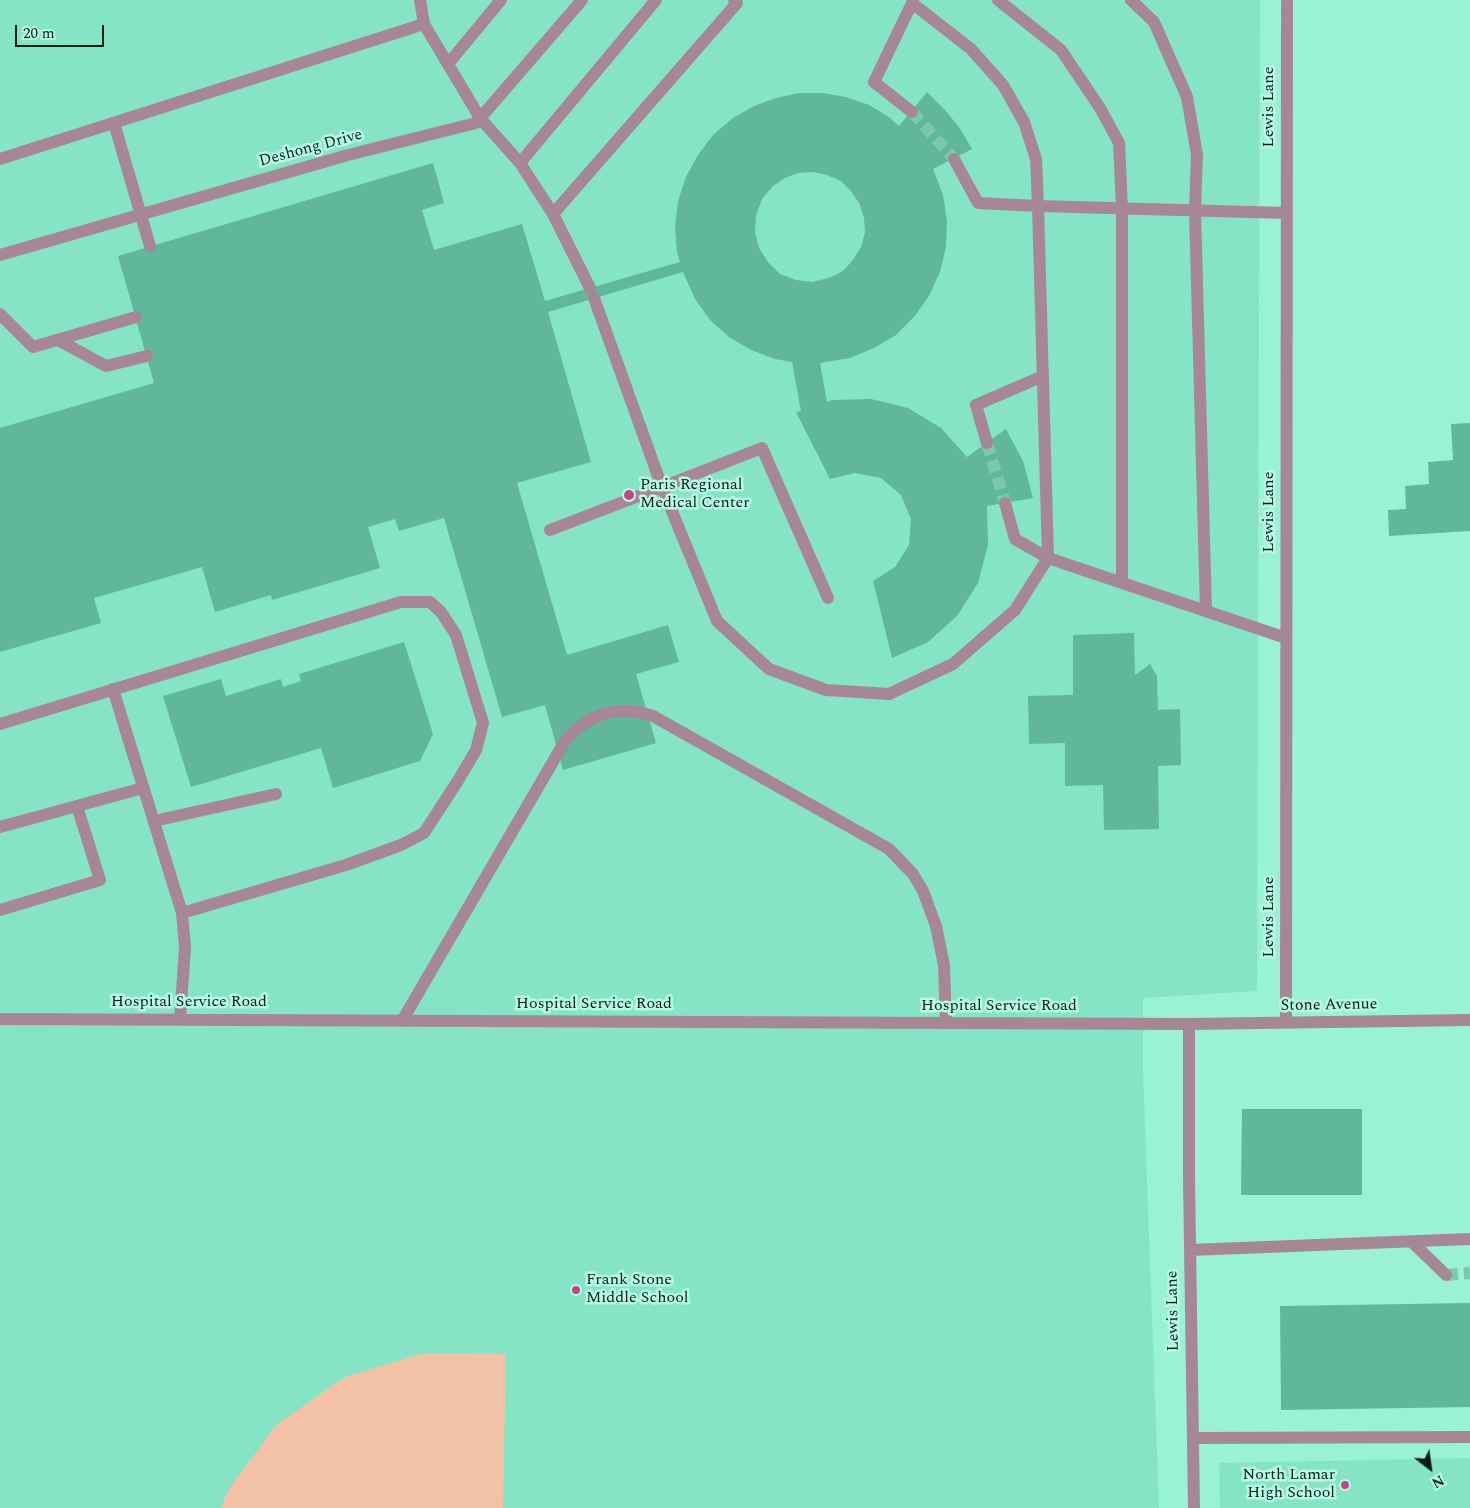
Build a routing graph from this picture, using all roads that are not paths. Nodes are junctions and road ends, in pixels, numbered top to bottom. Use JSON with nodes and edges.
{"nodes":[{"id":1,"x":420,"y":0,"type":"edge"},
{"id":2,"x":501,"y":0,"type":"edge"},
{"id":3,"x":582,"y":0,"type":"edge"},
{"id":4,"x":656,"y":0,"type":"edge"},
{"id":5,"x":734,"y":0,"type":"edge"},
{"id":6,"x":998,"y":0,"type":"edge"},
{"id":7,"x":1131,"y":0,"type":"edge"},
{"id":8,"x":1287,"y":0,"type":"edge"},
{"id":9,"x":912,"y":2,"type":"edge"},
{"id":10,"x":424,"y":24,"type":"junction"},
{"id":11,"x":448,"y":64,"type":"junction"},
{"id":12,"x":912,"y":112,"type":"tunnel mouth"},
{"id":13,"x":480,"y":118,"type":"junction"},
{"id":14,"x":114,"y":123,"type":"junction"},
{"id":15,"x":954,"y":159,"type":"tunnel mouth"},
{"id":16,"x":0,"y":160,"type":"edge"},
{"id":17,"x":520,"y":163,"type":"junction"},
{"id":18,"x":1038,"y":206,"type":"junction"},
{"id":19,"x":1122,"y":208,"type":"junction"},
{"id":20,"x":1195,"y":210,"type":"junction"},
{"id":21,"x":1287,"y":213,"type":"junction"},
{"id":22,"x":554,"y":214,"type":"junction"},
{"id":23,"x":142,"y":215,"type":"junction"},
{"id":24,"x":150,"y":246,"type":"dead end"},
{"id":25,"x":0,"y":255,"type":"edge"},
{"id":26,"x":0,"y":314,"type":"edge"},
{"id":27,"x":136,"y":317,"type":"dead end"},
{"id":28,"x":58,"y":340,"type":"junction"},
{"id":29,"x":147,"y":356,"type":"dead end"},
{"id":30,"x":1043,"y":376,"type":"junction"},
{"id":31,"x":987,"y":443,"type":"tunnel mouth"},
{"id":32,"x":662,"y":487,"type":"junction"},
{"id":33,"x":1005,"y":503,"type":"tunnel mouth"},
{"id":34,"x":550,"y":530,"type":"dead end"},
{"id":35,"x":1048,"y":558,"type":"junction"},
{"id":36,"x":1122,"y":583,"type":"junction"},
{"id":37,"x":828,"y":598,"type":"dead end"},
{"id":38,"x":1206,"y":611,"type":"junction"},
{"id":39,"x":1286,"y":638,"type":"junction"},
{"id":40,"x":114,"y":689,"type":"junction"},
{"id":41,"x":0,"y":724,"type":"edge"},
{"id":42,"x":143,"y":788,"type":"junction"},
{"id":43,"x":276,"y":794,"type":"dead end"},
{"id":44,"x":77,"y":806,"type":"junction"},
{"id":45,"x":154,"y":822,"type":"junction"},
{"id":46,"x":0,"y":827,"type":"edge"},
{"id":47,"x":0,"y":910,"type":"edge"},
{"id":48,"x":182,"y":913,"type":"junction"},
{"id":49,"x":0,"y":1019,"type":"edge"},
{"id":50,"x":180,"y":1020,"type":"junction"},
{"id":51,"x":1470,"y":1020,"type":"edge"},
{"id":52,"x":402,"y":1021,"type":"junction"},
{"id":53,"x":946,"y":1023,"type":"junction"},
{"id":54,"x":1286,"y":1023,"type":"junction"},
{"id":55,"x":1188,"y":1024,"type":"junction"},
{"id":56,"x":1470,"y":1239,"type":"edge"},
{"id":57,"x":1412,"y":1242,"type":"junction"},
{"id":58,"x":1190,"y":1250,"type":"junction"},
{"id":59,"x":1446,"y":1275,"type":"dead end"},
{"id":60,"x":1470,"y":1437,"type":"edge"},
{"id":61,"x":1193,"y":1438,"type":"junction"},
{"id":62,"x":1194,"y":1508,"type":"edge"}],
"edges":[{"from":1,"to":10,"type":"street"},
{"from":2,"to":11,"type":"street"},
{"from":3,"to":13,"type":"street","name":"Deshong Drive"},
{"from":4,"to":17,"type":"street"},
{"from":5,"to":22,"type":"street"},
{"from":6,"to":19,"type":"street"},
{"from":7,"to":20,"type":"street"},
{"from":8,"to":21,"type":"street","name":"Lewis Lane"},
{"from":9,"to":12,"type":"street"},
{"from":9,"to":18,"type":"street"},
{"from":10,"to":11,"type":"street"},
{"from":10,"to":14,"type":"street"},
{"from":11,"to":13,"type":"street"},
{"from":13,"to":17,"type":"street"},
{"from":13,"to":23,"type":"street","name":"Deshong Drive"},
{"from":14,"to":16,"type":"street"},
{"from":14,"to":23,"type":"street"},
{"from":15,"to":18,"type":"street"},
{"from":17,"to":22,"type":"street"},
{"from":18,"to":19,"type":"street"},
{"from":18,"to":30,"type":"street"},
{"from":19,"to":20,"type":"street"},
{"from":19,"to":36,"type":"street"},
{"from":20,"to":21,"type":"street"},
{"from":20,"to":38,"type":"street"},
{"from":21,"to":39,"type":"street","name":"Lewis Lane"},
{"from":22,"to":32,"type":"street"},
{"from":23,"to":24,"type":"street"},
{"from":23,"to":25,"type":"street","name":"Deshong Drive"},
{"from":26,"to":28,"type":"street"},
{"from":27,"to":28,"type":"street"},
{"from":28,"to":29,"type":"street"},
{"from":30,"to":31,"type":"street"},
{"from":30,"to":35,"type":"street"},
{"from":32,"to":34,"type":"street"},
{"from":32,"to":35,"type":"street"},
{"from":32,"to":37,"type":"street"},
{"from":33,"to":35,"type":"street"},
{"from":35,"to":36,"type":"street"},
{"from":36,"to":38,"type":"street"},
{"from":38,"to":39,"type":"street"},
{"from":39,"to":54,"type":"street","name":"Lewis Lane"},
{"from":40,"to":41,"type":"street"},
{"from":40,"to":42,"type":"street"},
{"from":40,"to":48,"type":"street"},
{"from":42,"to":44,"type":"street"},
{"from":42,"to":45,"type":"street"},
{"from":43,"to":45,"type":"street"},
{"from":44,"to":46,"type":"street"},
{"from":44,"to":47,"type":"street"},
{"from":45,"to":48,"type":"street"},
{"from":48,"to":50,"type":"street"},
{"from":49,"to":50,"type":"street","name":"Hospital Service Road"},
{"from":50,"to":52,"type":"street","name":"Hospital Service Road"},
{"from":51,"to":54,"type":"street","name":"Stone Avenue"},
{"from":52,"to":53,"type":"street","name":"Hospital Service Road"},
{"from":52,"to":53,"type":"street"},
{"from":53,"to":55,"type":"street","name":"Hospital Service Road"},
{"from":54,"to":55,"type":"street","name":"Stone Avenue"},
{"from":55,"to":58,"type":"street","name":"Lewis Lane"},
{"from":56,"to":57,"type":"street"},
{"from":57,"to":58,"type":"street"},
{"from":57,"to":59,"type":"street"},
{"from":58,"to":61,"type":"street","name":"Lewis Lane"},
{"from":60,"to":61,"type":"street"},
{"from":61,"to":62,"type":"street","name":"Lewis Lane"}]}
